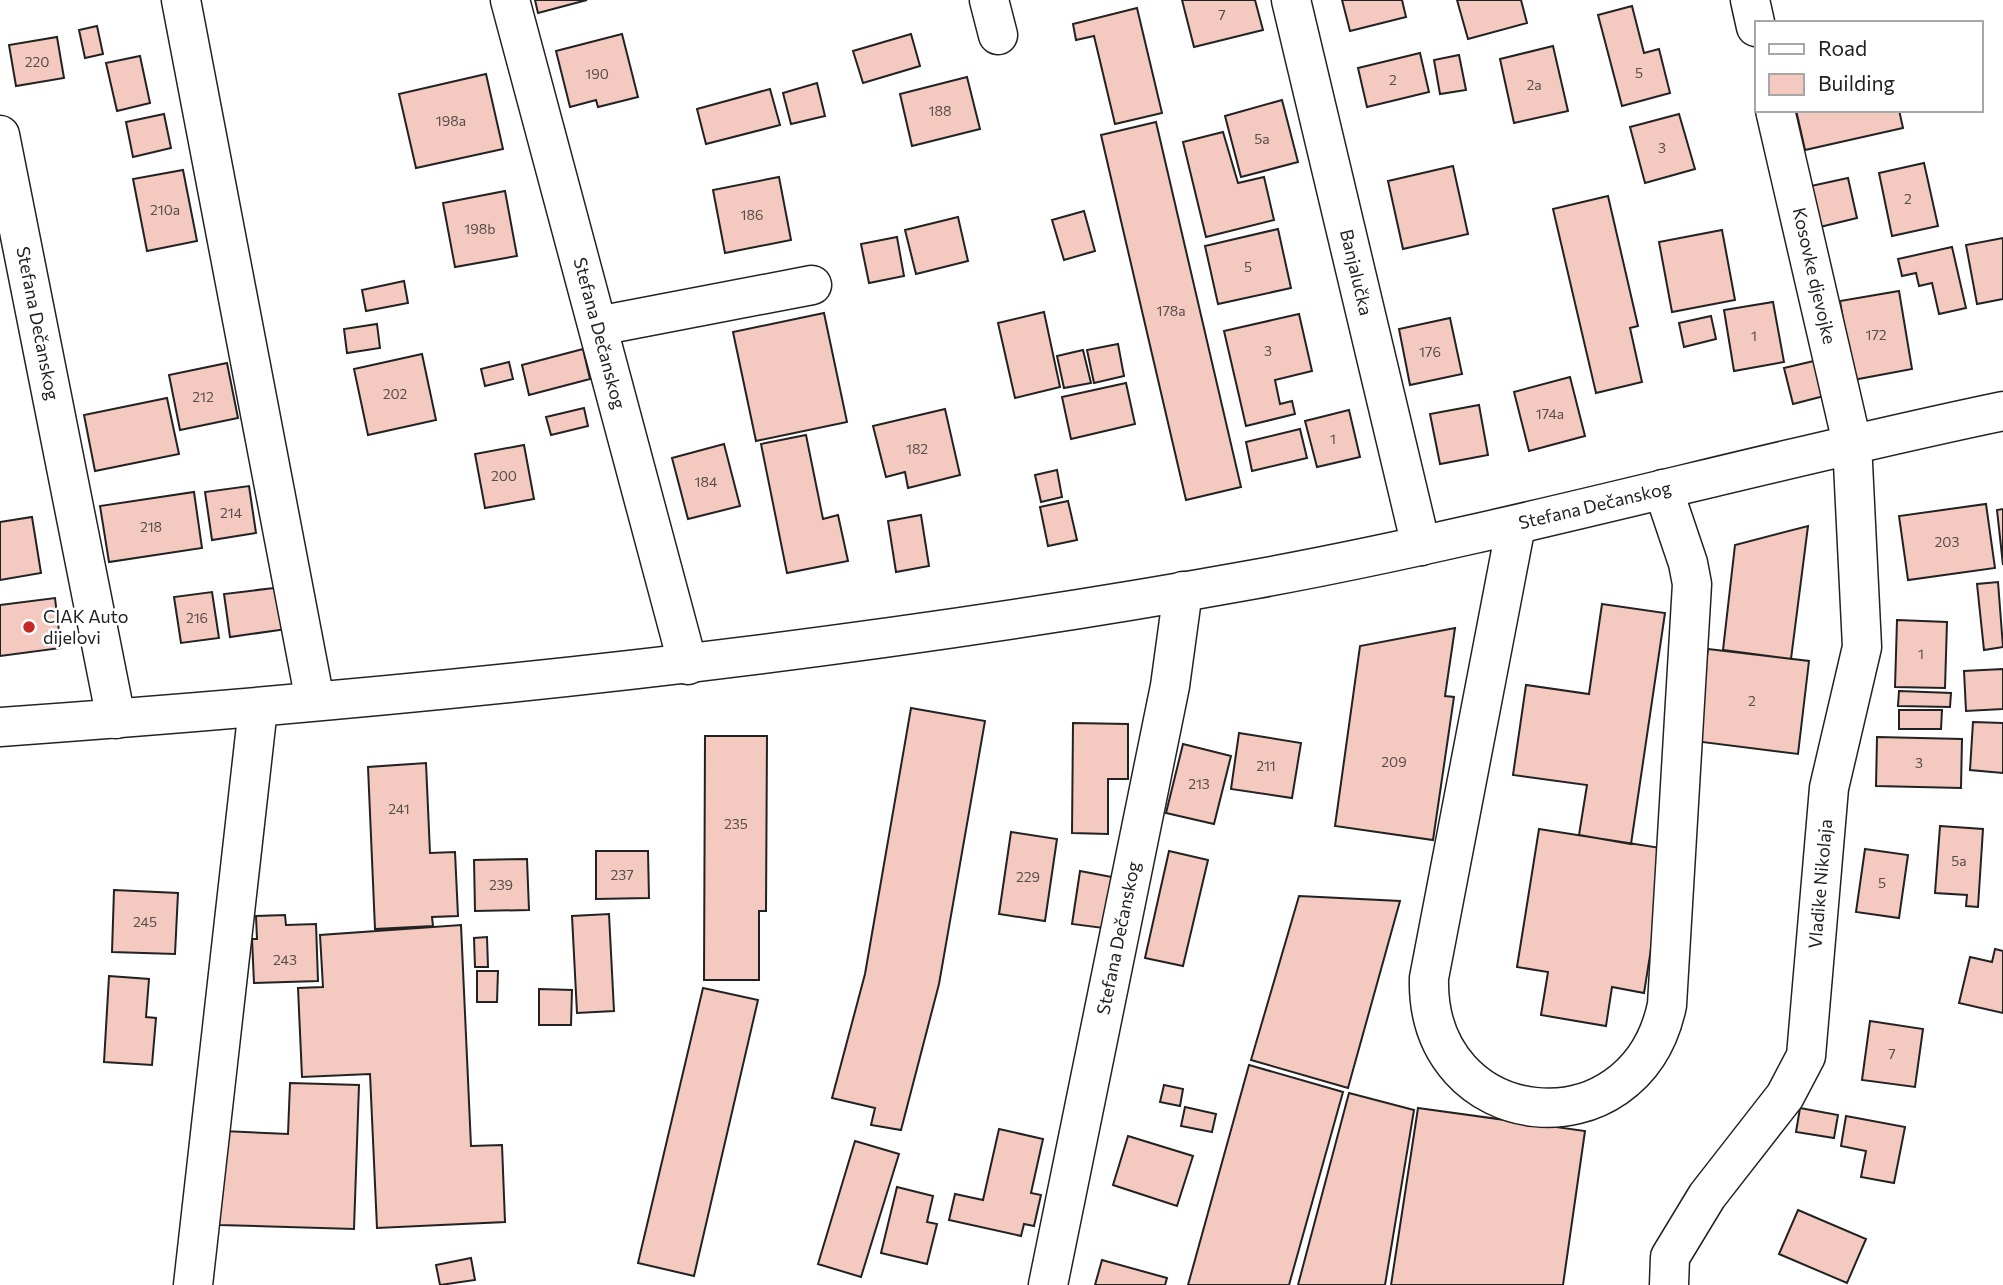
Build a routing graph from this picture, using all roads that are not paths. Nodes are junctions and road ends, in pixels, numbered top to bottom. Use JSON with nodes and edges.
{"nodes":[{"id":1,"x":181,"y":0,"type":"edge"},
{"id":2,"x":510,"y":0,"type":"edge"},
{"id":3,"x":1291,"y":0,"type":"edge"},
{"id":4,"x":1750,"y":0,"type":"edge"},
{"id":5,"x":1755,"y":22,"type":"edge"},
{"id":6,"x":1776,"y":112,"type":"edge"},
{"id":7,"x":0,"y":135,"type":"edge"},
{"id":8,"x":812,"y":285,"type":"dead end"},
{"id":9,"x":598,"y":326,"type":"junction"},
{"id":10,"x":2003,"y":411,"type":"edge"},
{"id":11,"x":1852,"y":443,"type":"junction"},
{"id":12,"x":1663,"y":489,"type":"junction"},
{"id":13,"x":1516,"y":525,"type":"junction"},
{"id":14,"x":1421,"y":546,"type":"junction"},
{"id":15,"x":1183,"y":591,"type":"junction"},
{"id":16,"x":688,"y":665,"type":"junction"},
{"id":17,"x":315,"y":701,"type":"junction"},
{"id":18,"x":258,"y":708,"type":"junction"},
{"id":19,"x":116,"y":719,"type":"junction"},
{"id":20,"x":0,"y":727,"type":"edge"},
{"id":21,"x":193,"y":1285,"type":"edge"},
{"id":22,"x":1048,"y":1285,"type":"edge"},
{"id":23,"x":1669,"y":1285,"type":"edge"}],
"edges":[{"from":1,"to":17,"type":"street"},
{"from":2,"to":9,"type":"street","name":"Stefana Dečanskog"},
{"from":3,"to":14,"type":"street","name":"Banjalučka"},
{"from":4,"to":5,"type":"street"},
{"from":6,"to":11,"type":"street","name":"Kosovke djevojke"},
{"from":7,"to":19,"type":"street","name":"Stefana Dečanskog"},
{"from":8,"to":9,"type":"street"},
{"from":9,"to":16,"type":"street","name":"Stefana Dečanskog"},
{"from":10,"to":11,"type":"street","name":"Stefana Dečanskog"},
{"from":11,"to":12,"type":"street","name":"Stefana Dečanskog"},
{"from":11,"to":23,"type":"street","name":"Vladike Nikolaja"},
{"from":12,"to":13,"type":"street","name":"Stefana Dečanskog"},
{"from":12,"to":13,"type":"street"},
{"from":13,"to":14,"type":"street","name":"Stefana Dečanskog"},
{"from":14,"to":15,"type":"street","name":"Stefana Dečanskog"},
{"from":15,"to":16,"type":"street","name":"Stefana Dečanskog"},
{"from":15,"to":22,"type":"street","name":"Stefana Dečanskog"},
{"from":16,"to":17,"type":"street","name":"Stefana Dečanskog"},
{"from":17,"to":18,"type":"street","name":"Stefana Dečanskog"},
{"from":18,"to":19,"type":"street","name":"Stefana Dečanskog"},
{"from":18,"to":21,"type":"street"},
{"from":19,"to":20,"type":"street","name":"Stefana Dečanskog"}]}
